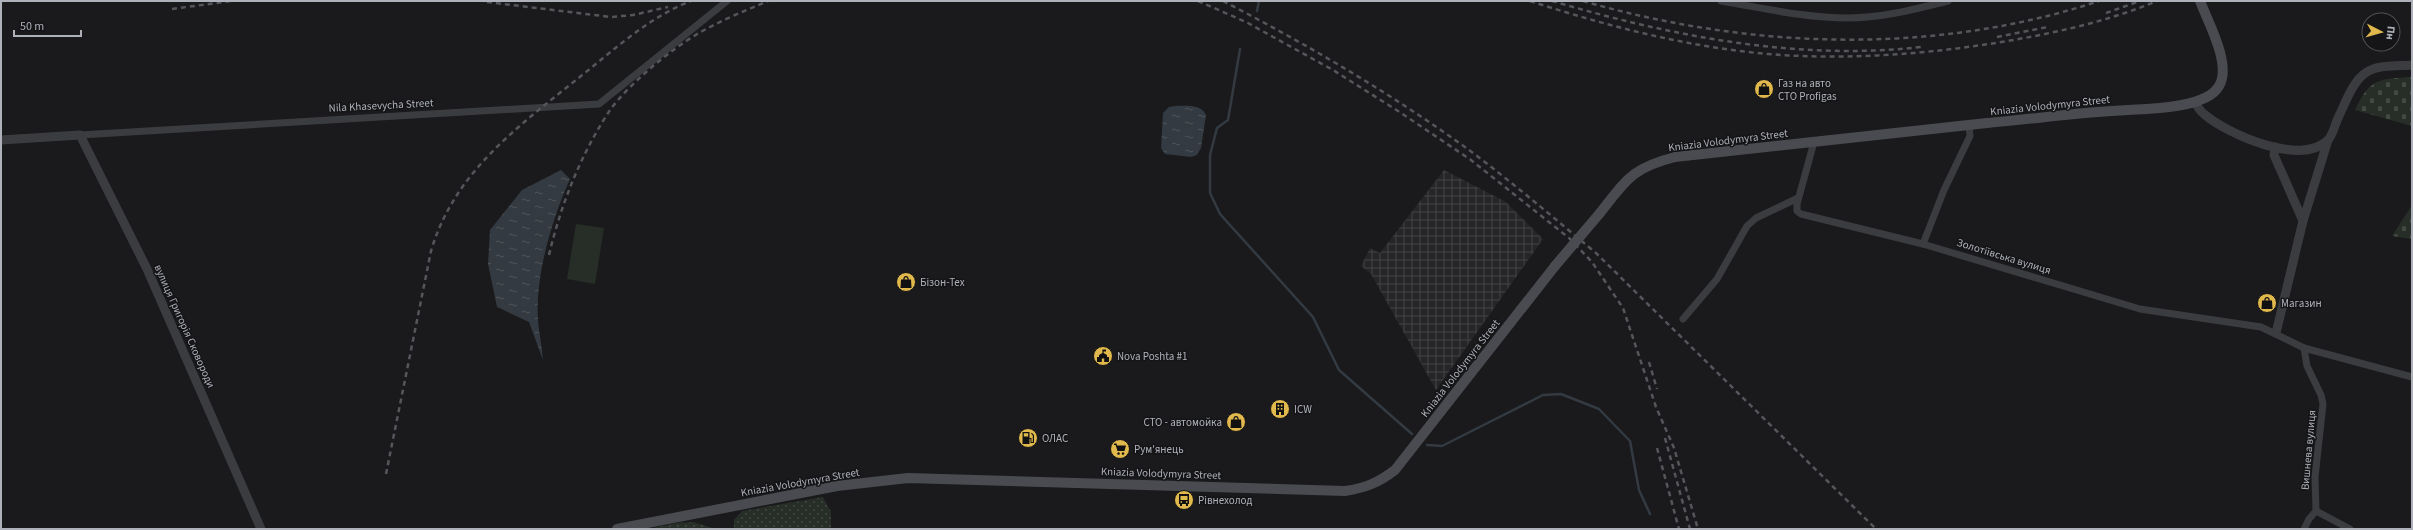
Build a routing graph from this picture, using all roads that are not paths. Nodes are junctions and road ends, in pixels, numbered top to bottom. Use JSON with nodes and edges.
{"nodes":[{"id":1,"x":727,"y":1,"type":"edge"},
{"id":2,"x":1721,"y":1,"type":"edge"},
{"id":3,"x":1948,"y":1,"type":"edge"},
{"id":4,"x":2200,"y":1,"type":"edge"},
{"id":5,"x":2412,"y":65,"type":"edge"},
{"id":6,"x":2195,"y":102,"type":"junction"},
{"id":7,"x":1969,"y":125,"type":"junction"},
{"id":8,"x":80,"y":135,"type":"junction"},
{"id":9,"x":1,"y":140,"type":"edge"},
{"id":10,"x":2328,"y":140,"type":"junction"},
{"id":11,"x":1814,"y":142,"type":"junction"},
{"id":12,"x":2275,"y":147,"type":"junction"},
{"id":13,"x":1798,"y":198,"type":"junction"},
{"id":14,"x":2303,"y":221,"type":"junction"},
{"id":15,"x":1923,"y":244,"type":"junction"},
{"id":16,"x":1683,"y":319,"type":"dead end"},
{"id":17,"x":2276,"y":333,"type":"junction"},
{"id":18,"x":2304,"y":348,"type":"junction"},
{"id":19,"x":2412,"y":377,"type":"edge"},
{"id":20,"x":2316,"y":511,"type":"junction"},
{"id":21,"x":261,"y":529,"type":"edge"},
{"id":22,"x":617,"y":529,"type":"edge"},
{"id":23,"x":2304,"y":529,"type":"edge"},
{"id":24,"x":2350,"y":529,"type":"edge"}],
"edges":[{"from":1,"to":8,"type":"street","name":"Nila Khasevycha Street"},
{"from":2,"to":3,"type":"street"},
{"from":4,"to":6,"type":"main road","name":"Kniazia Volodymyra Street"},
{"from":5,"to":10,"type":"street"},
{"from":6,"to":7,"type":"main road","name":"Kniazia Volodymyra Street"},
{"from":6,"to":12,"type":"street"},
{"from":7,"to":11,"type":"main road","name":"Kniazia Volodymyra Street"},
{"from":7,"to":15,"type":"street"},
{"from":8,"to":9,"type":"street","name":"Nila Khasevycha Street"},
{"from":8,"to":21,"type":"street","name":"вулиця Григорія Сковороди"},
{"from":10,"to":12,"type":"street"},
{"from":10,"to":14,"type":"street"},
{"from":11,"to":13,"type":"street"},
{"from":11,"to":22,"type":"main road","name":"Kniazia Volodymyra Street","bridge":true},
{"from":12,"to":14,"type":"street"},
{"from":13,"to":15,"type":"street","name":"Золотіївська вулиця"},
{"from":13,"to":16,"type":"street"},
{"from":14,"to":17,"type":"street"},
{"from":15,"to":17,"type":"street","name":"Золотіївська вулиця"},
{"from":17,"to":18,"type":"street","name":"Золотіївська вулиця"},
{"from":18,"to":19,"type":"street","name":"Золотіївська вулиця"},
{"from":18,"to":20,"type":"street","name":"Вишнева вулиця"},
{"from":20,"to":23,"type":"street"},
{"from":20,"to":24,"type":"street"}]}
